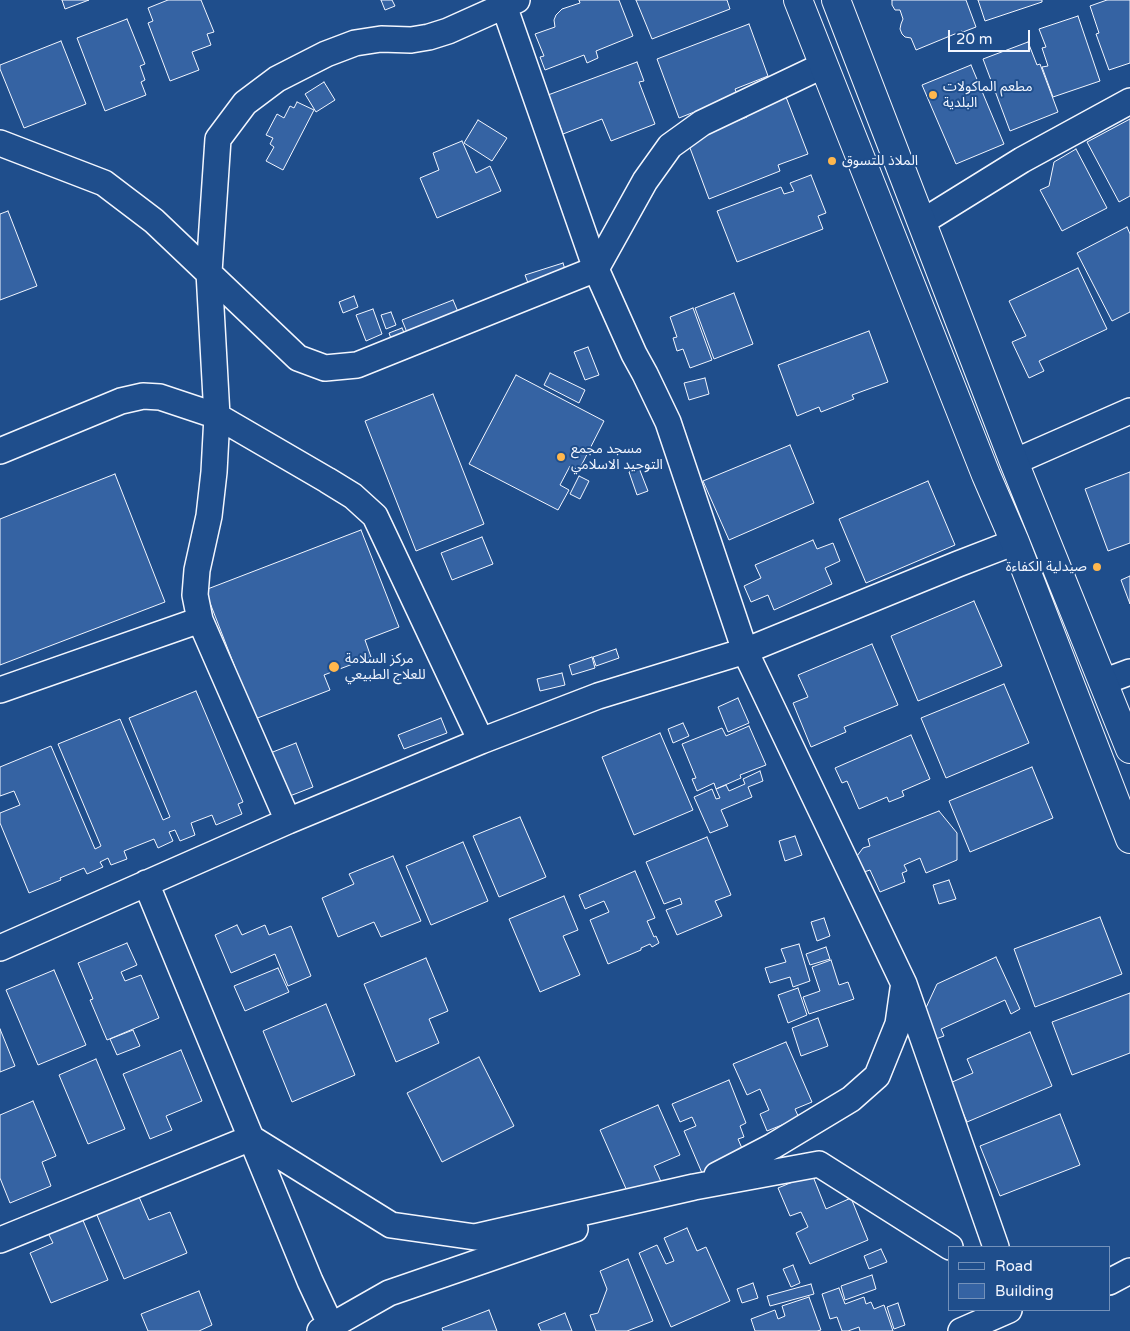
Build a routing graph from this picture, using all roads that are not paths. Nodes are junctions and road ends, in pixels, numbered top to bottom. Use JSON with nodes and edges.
{"nodes":[{"id":1,"x":798,"y":0,"type":"edge"},
{"id":2,"x":836,"y":0,"type":"edge"},
{"id":3,"x":508,"y":2,"type":"edge"},
{"id":4,"x":824,"y":64,"type":"junction"},
{"id":5,"x":1130,"y":101,"type":"edge"},
{"id":6,"x":0,"y":143,"type":"edge"},
{"id":7,"x":922,"y":222,"type":"junction"},
{"id":8,"x":596,"y":269,"type":"junction"},
{"id":9,"x":209,"y":272,"type":"junction"},
{"id":10,"x":1130,"y":411,"type":"edge"},
{"id":11,"x":217,"y":416,"type":"junction"},
{"id":12,"x":0,"y":451,"type":"edge"},
{"id":13,"x":1014,"y":462,"type":"junction"},
{"id":14,"x":1015,"y":542,"type":"junction"},
{"id":15,"x":200,"y":620,"type":"junction"},
{"id":16,"x":745,"y":651,"type":"junction"},
{"id":17,"x":1130,"y":672,"type":"edge"},
{"id":18,"x":1103,"y":682,"type":"junction"},
{"id":19,"x":0,"y":690,"type":"edge"},
{"id":20,"x":481,"y":741,"type":"junction"},
{"id":21,"x":1130,"y":749,"type":"edge"},
{"id":22,"x":288,"y":821,"type":"junction"},
{"id":23,"x":1130,"y":839,"type":"edge"},
{"id":24,"x":146,"y":883,"type":"junction"},
{"id":25,"x":0,"y":948,"type":"edge"},
{"id":26,"x":904,"y":984,"type":"junction"},
{"id":27,"x":251,"y":1138,"type":"junction"},
{"id":28,"x":694,"y":1187,"type":"junction"},
{"id":29,"x":0,"y":1240,"type":"edge"},
{"id":30,"x":948,"y":1246,"type":"edge"},
{"id":31,"x":996,"y":1246,"type":"edge"},
{"id":32,"x":1130,"y":1271,"type":"edge"},
{"id":33,"x":1110,"y":1281,"type":"edge"},
{"id":34,"x":1007,"y":1311,"type":"edge"},
{"id":35,"x":326,"y":1329,"type":"edge"},
{"id":36,"x":961,"y":1331,"type":"edge"}],
"edges":[{"from":1,"to":4,"type":"street"},
{"from":2,"to":7,"type":"street"},
{"from":3,"to":8,"type":"street"},
{"from":3,"to":9,"type":"street"},
{"from":4,"to":8,"type":"street"},
{"from":4,"to":14,"type":"street"},
{"from":5,"to":7,"type":"street"},
{"from":6,"to":9,"type":"street"},
{"from":7,"to":13,"type":"street"},
{"from":8,"to":9,"type":"street"},
{"from":8,"to":16,"type":"street"},
{"from":9,"to":11,"type":"street"},
{"from":10,"to":13,"type":"street"},
{"from":11,"to":12,"type":"street"},
{"from":11,"to":15,"type":"street"},
{"from":11,"to":20,"type":"street"},
{"from":13,"to":18,"type":"street"},
{"from":14,"to":16,"type":"street"},
{"from":14,"to":23,"type":"street"},
{"from":15,"to":19,"type":"street"},
{"from":15,"to":22,"type":"street"},
{"from":16,"to":20,"type":"street"},
{"from":16,"to":26,"type":"street"},
{"from":17,"to":18,"type":"street"},
{"from":18,"to":21,"type":"street"},
{"from":20,"to":22,"type":"street"},
{"from":22,"to":24,"type":"street"},
{"from":24,"to":25,"type":"street"},
{"from":24,"to":27,"type":"street"},
{"from":26,"to":28,"type":"street"},
{"from":26,"to":31,"type":"street"},
{"from":27,"to":28,"type":"street"},
{"from":27,"to":29,"type":"street"},
{"from":27,"to":35,"type":"street"},
{"from":28,"to":30,"type":"street"},
{"from":28,"to":35,"type":"street"},
{"from":32,"to":33,"type":"street"},
{"from":34,"to":36,"type":"street"}]}
